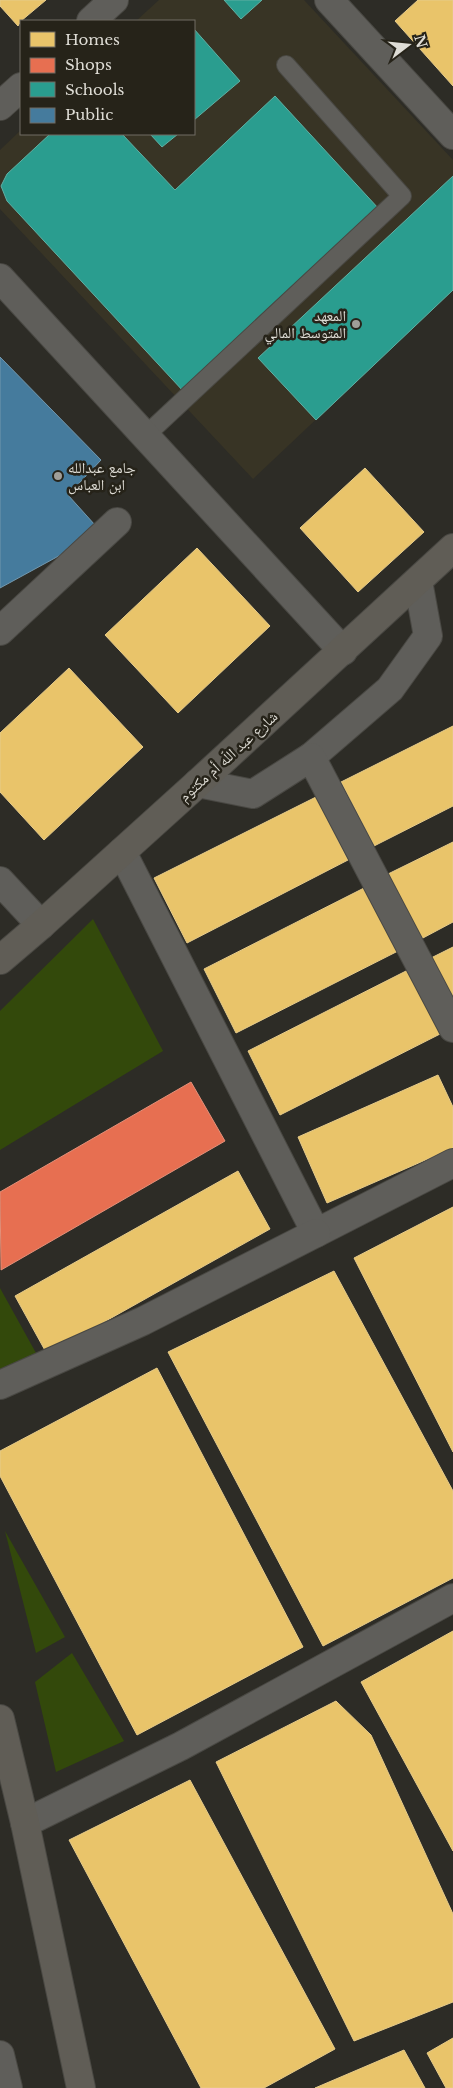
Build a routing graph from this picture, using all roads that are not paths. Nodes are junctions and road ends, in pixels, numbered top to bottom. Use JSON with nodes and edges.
{"nodes":[{"id":1,"x":114,"y":0,"type":"edge"},
{"id":2,"x":329,"y":0,"type":"edge"},
{"id":3,"x":93,"y":20,"type":"edge"},
{"id":4,"x":286,"y":65,"type":"dead end"},
{"id":5,"x":20,"y":88,"type":"edge"},
{"id":6,"x":0,"y":106,"type":"edge"},
{"id":7,"x":453,"y":135,"type":"edge"},
{"id":8,"x":0,"y":278,"type":"edge"},
{"id":9,"x":145,"y":436,"type":"junction"},
{"id":10,"x":117,"y":522,"type":"dead end"},
{"id":11,"x":453,"y":548,"type":"edge"},
{"id":12,"x":418,"y":581,"type":"junction"},
{"id":13,"x":0,"y":630,"type":"edge"},
{"id":14,"x":343,"y":651,"type":"junction"},
{"id":15,"x":311,"y":757,"type":"junction"},
{"id":16,"x":198,"y":783,"type":"junction"},
{"id":17,"x":122,"y":852,"type":"junction"},
{"id":18,"x":0,"y":881,"type":"edge"},
{"id":19,"x":41,"y":925,"type":"junction"},
{"id":20,"x":0,"y":960,"type":"edge"},
{"id":21,"x":453,"y":1028,"type":"edge"},
{"id":22,"x":453,"y":1163,"type":"edge"},
{"id":23,"x":316,"y":1233,"type":"junction"},
{"id":24,"x":0,"y":1385,"type":"edge"},
{"id":25,"x":453,"y":1598,"type":"edge"},
{"id":26,"x":0,"y":1719,"type":"edge"},
{"id":27,"x":25,"y":1823,"type":"junction"},
{"id":28,"x":0,"y":2055,"type":"edge"},
{"id":29,"x":8,"y":2088,"type":"edge"},
{"id":30,"x":81,"y":2088,"type":"edge"}],
"edges":[{"from":1,"to":3,"type":"street"},
{"from":2,"to":7,"type":"street"},
{"from":4,"to":9,"type":"lane"},
{"from":5,"to":6,"type":"street"},
{"from":8,"to":9,"type":"street"},
{"from":9,"to":14,"type":"street"},
{"from":10,"to":13,"type":"street"},
{"from":11,"to":12,"type":"main road","name":"شارع عبد اللّه أم مكتوم"},
{"from":12,"to":14,"type":"main road","name":"شارع عبد اللّه أم مكتوم"},
{"from":12,"to":15,"type":"street"},
{"from":14,"to":16,"type":"main road","name":"شارع عبد اللّه أم مكتوم"},
{"from":15,"to":16,"type":"street"},
{"from":15,"to":21,"type":"street"},
{"from":16,"to":17,"type":"main road","name":"شارع عبد اللّه أم مكتوم"},
{"from":17,"to":19,"type":"main road","name":"شارع عبد اللّه أم مكتوم"},
{"from":17,"to":23,"type":"street"},
{"from":18,"to":19,"type":"street"},
{"from":19,"to":20,"type":"main road","name":"شارع عبد اللّه أم مكتوم"},
{"from":22,"to":23,"type":"street"},
{"from":23,"to":24,"type":"street"},
{"from":25,"to":27,"type":"street"},
{"from":26,"to":27,"type":"main road"},
{"from":27,"to":30,"type":"main road"},
{"from":28,"to":29,"type":"street"}]}
